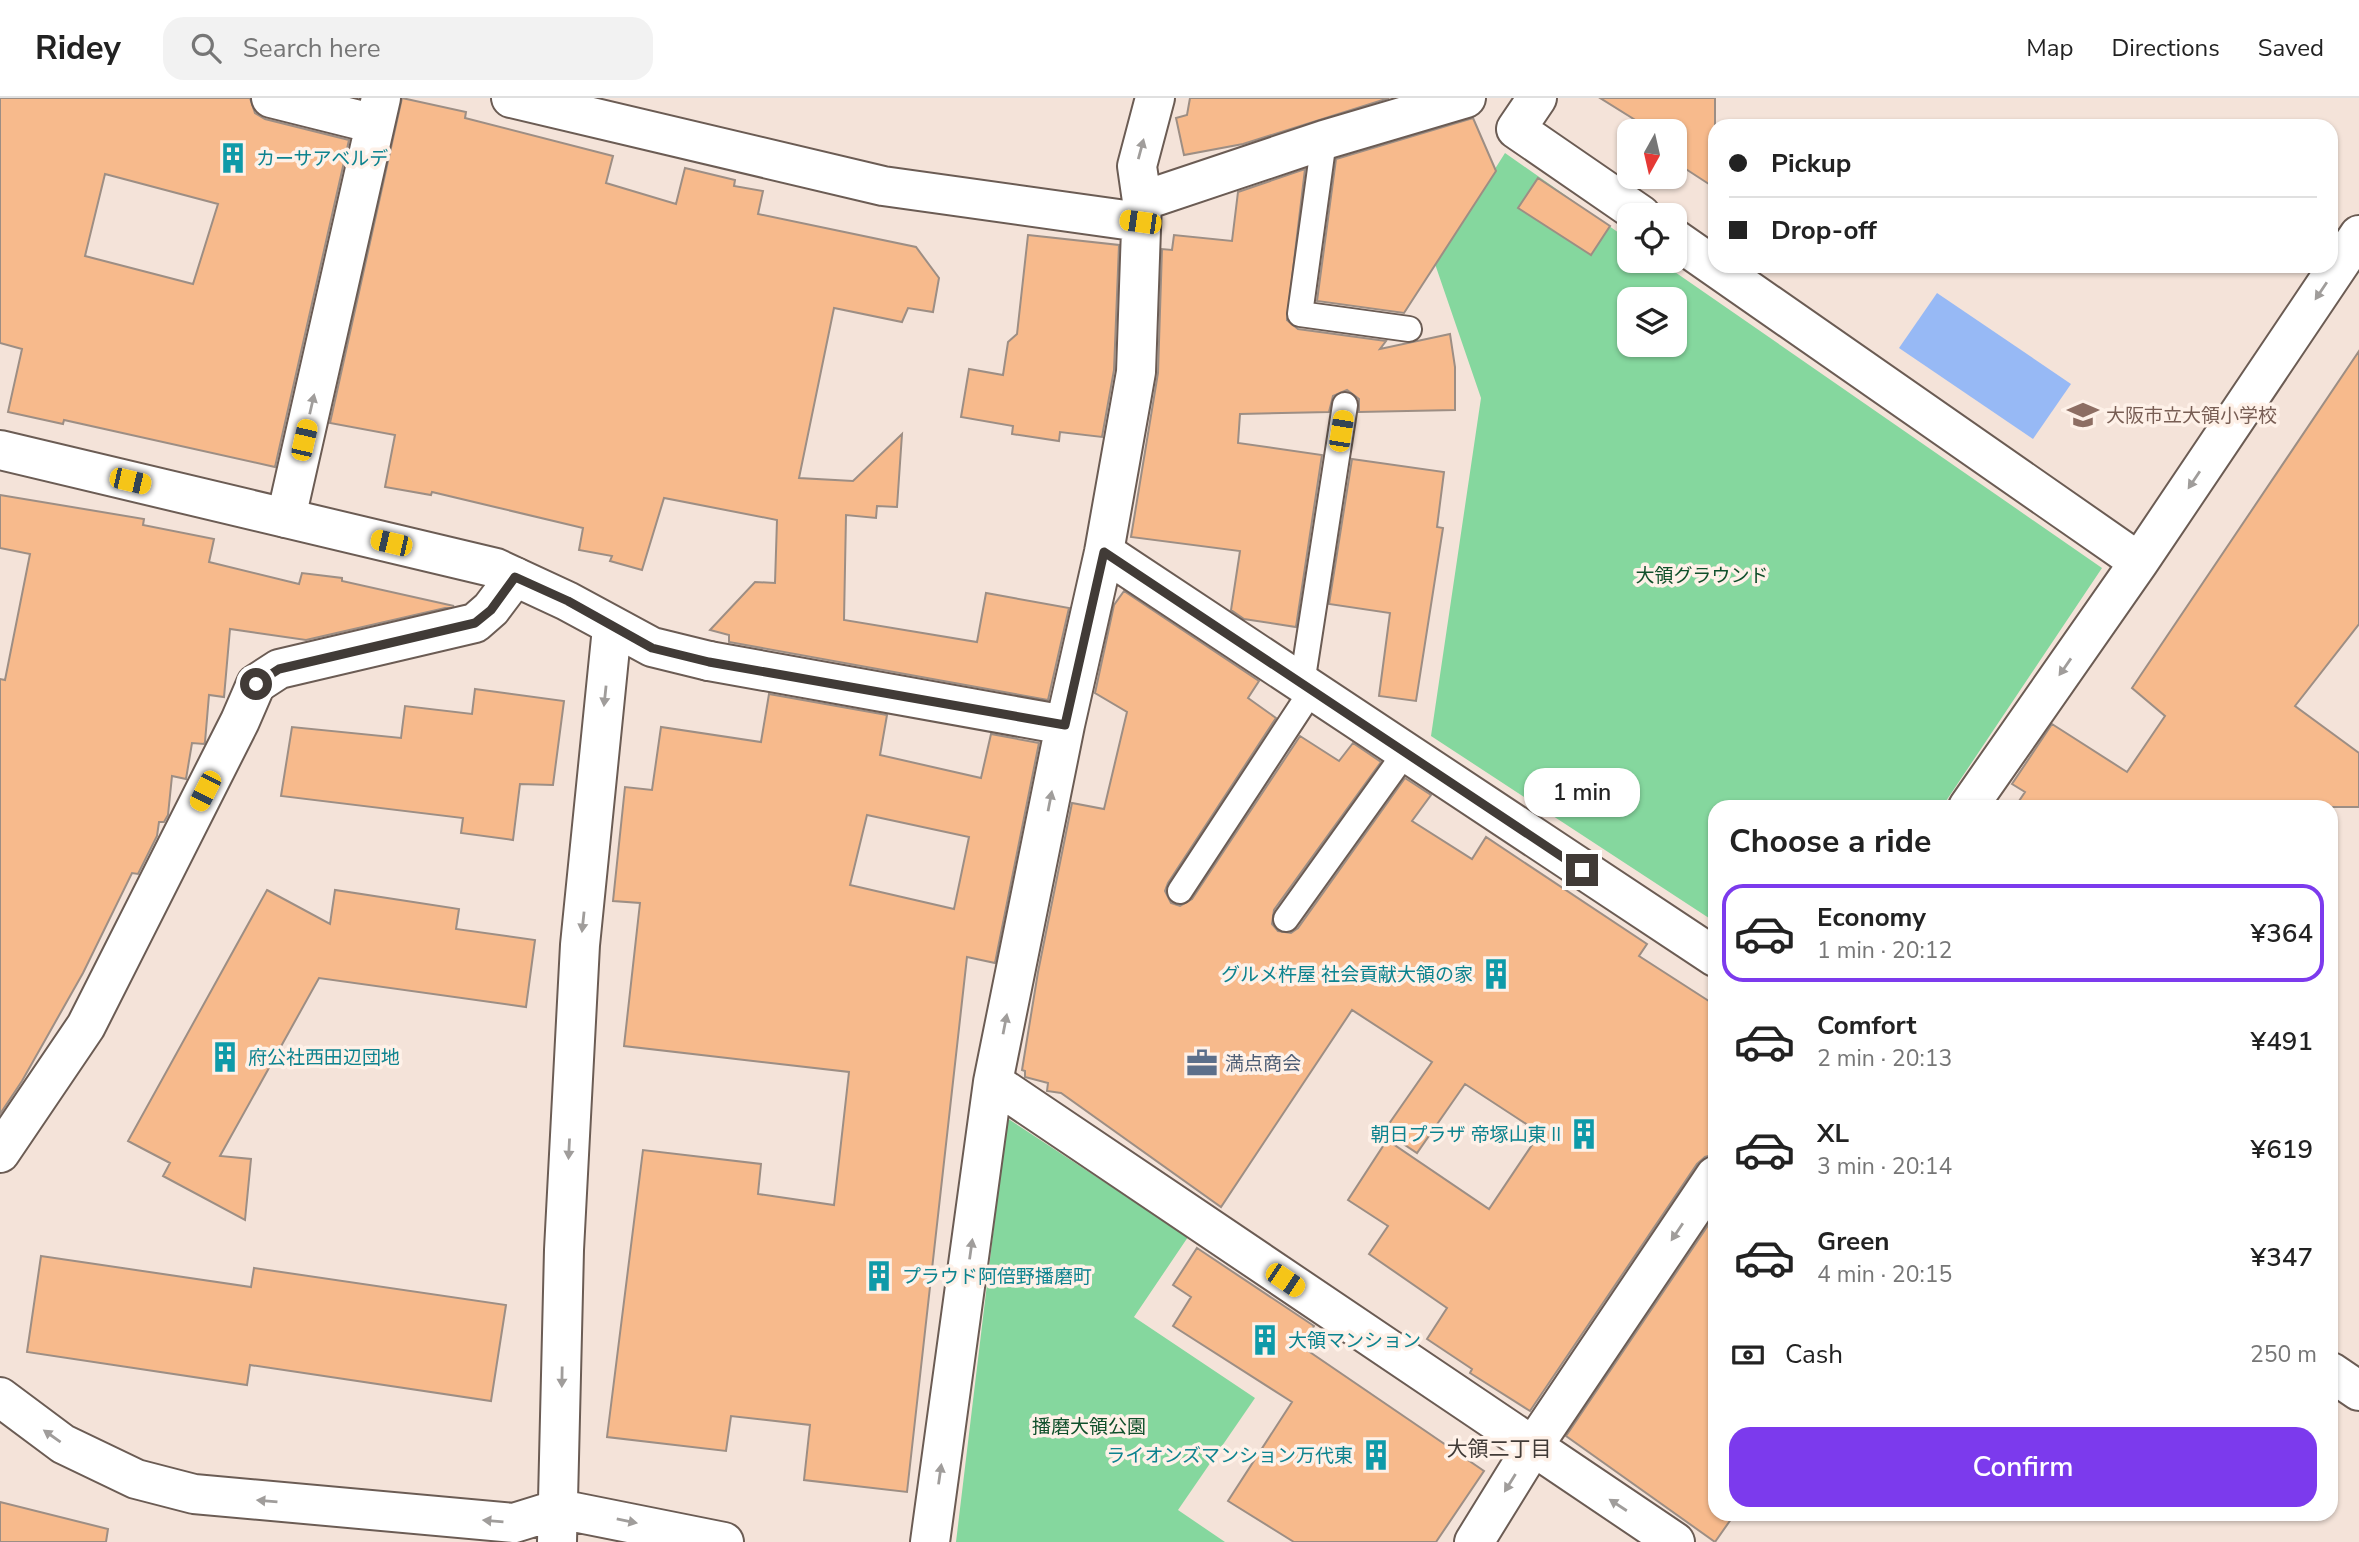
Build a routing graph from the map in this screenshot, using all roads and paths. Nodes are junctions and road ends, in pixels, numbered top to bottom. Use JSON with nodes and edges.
{"nodes":[{"id":1,"x":271,"y":98,"type":"edge"},
{"id":2,"x":511,"y":98,"type":"edge"},
{"id":3,"x":1155,"y":98,"type":"edge"},
{"id":4,"x":1466,"y":98,"type":"edge"},
{"id":5,"x":1537,"y":98,"type":"edge"},
{"id":6,"x":378,"y":111,"type":"edge"},
{"id":7,"x":1324,"y":140,"type":"junction"},
{"id":8,"x":1624,"y":203,"type":"edge"},
{"id":9,"x":1141,"y":212,"type":"junction"},
{"id":10,"x":2359,"y":235,"type":"edge"},
{"id":11,"x":1687,"y":247,"type":"edge"},
{"id":12,"x":1708,"y":262,"type":"edge"},
{"id":13,"x":2338,"y":266,"type":"edge"},
{"id":14,"x":1724,"y":273,"type":"edge"},
{"id":15,"x":2333,"y":273,"type":"edge"},
{"id":16,"x":1409,"y":329,"type":"dead end"},
{"id":17,"x":1345,"y":405,"type":"dead end"},
{"id":18,"x":0,"y":450,"type":"edge"},
{"id":19,"x":286,"y":518,"type":"junction"},
{"id":20,"x":1104,"y":552,"type":"junction"},
{"id":21,"x":2138,"y":562,"type":"junction"},
{"id":22,"x":515,"y":577,"type":"junction"},
{"id":23,"x":612,"y":628,"type":"junction"},
{"id":24,"x":1307,"y":687,"type":"junction"},
{"id":25,"x":1065,"y":725,"type":"junction"},
{"id":26,"x":1405,"y":753,"type":"junction"},
{"id":27,"x":1973,"y":800,"type":"edge"},
{"id":28,"x":1180,"y":891,"type":"dead end"},
{"id":29,"x":1286,"y":919,"type":"dead end"},
{"id":30,"x":1708,"y":952,"type":"edge"},
{"id":31,"x":993,"y":1082,"type":"junction"},
{"id":32,"x":0,"y":1153,"type":"edge"},
{"id":33,"x":1708,"y":1185,"type":"edge"},
{"id":34,"x":2338,"y":1377,"type":"edge"},
{"id":35,"x":2359,"y":1391,"type":"edge"},
{"id":36,"x":0,"y":1397,"type":"edge"},
{"id":37,"x":1532,"y":1448,"type":"junction"},
{"id":38,"x":558,"y":1525,"type":"edge"},
{"id":39,"x":724,"y":1542,"type":"edge"},
{"id":40,"x":930,"y":1542,"type":"edge"},
{"id":41,"x":1474,"y":1542,"type":"edge"},
{"id":42,"x":1675,"y":1542,"type":"edge"}],
"edges":[{"from":1,"to":6,"type":"street"},
{"from":2,"to":9,"type":"street"},
{"from":9,"to":3,"type":"street","one_way":true},
{"from":4,"to":7,"type":"street"},
{"from":5,"to":8,"type":"street"},
{"from":19,"to":6,"type":"street","one_way":true},
{"from":7,"to":9,"type":"street"},
{"from":7,"to":16,"type":"lane"},
{"from":9,"to":20,"type":"street"},
{"from":10,"to":13,"type":"street","one_way":true},
{"from":11,"to":12,"type":"street"},
{"from":14,"to":21,"type":"street"},
{"from":15,"to":21,"type":"street","one_way":true},
{"from":17,"to":24,"type":"lane"},
{"from":18,"to":19,"type":"street"},
{"from":19,"to":22,"type":"street"},
{"from":20,"to":24,"type":"street"},
{"from":20,"to":25,"type":"street"},
{"from":21,"to":27,"type":"street","one_way":true},
{"from":22,"to":23,"type":"street"},
{"from":22,"to":32,"type":"street"},
{"from":23,"to":25,"type":"street"},
{"from":23,"to":38,"type":"street","one_way":true},
{"from":24,"to":26,"type":"street"},
{"from":24,"to":28,"type":"lane"},
{"from":31,"to":25,"type":"street","one_way":true},
{"from":26,"to":29,"type":"lane"},
{"from":26,"to":30,"type":"street"},
{"from":31,"to":37,"type":"street"},
{"from":40,"to":31,"type":"street","one_way":true},
{"from":33,"to":37,"type":"street","one_way":true},
{"from":34,"to":35,"type":"street"},
{"from":38,"to":36,"type":"street","one_way":true},
{"from":37,"to":41,"type":"street","one_way":true},
{"from":42,"to":37,"type":"street","one_way":true},
{"from":38,"to":39,"type":"street","one_way":true}]}
